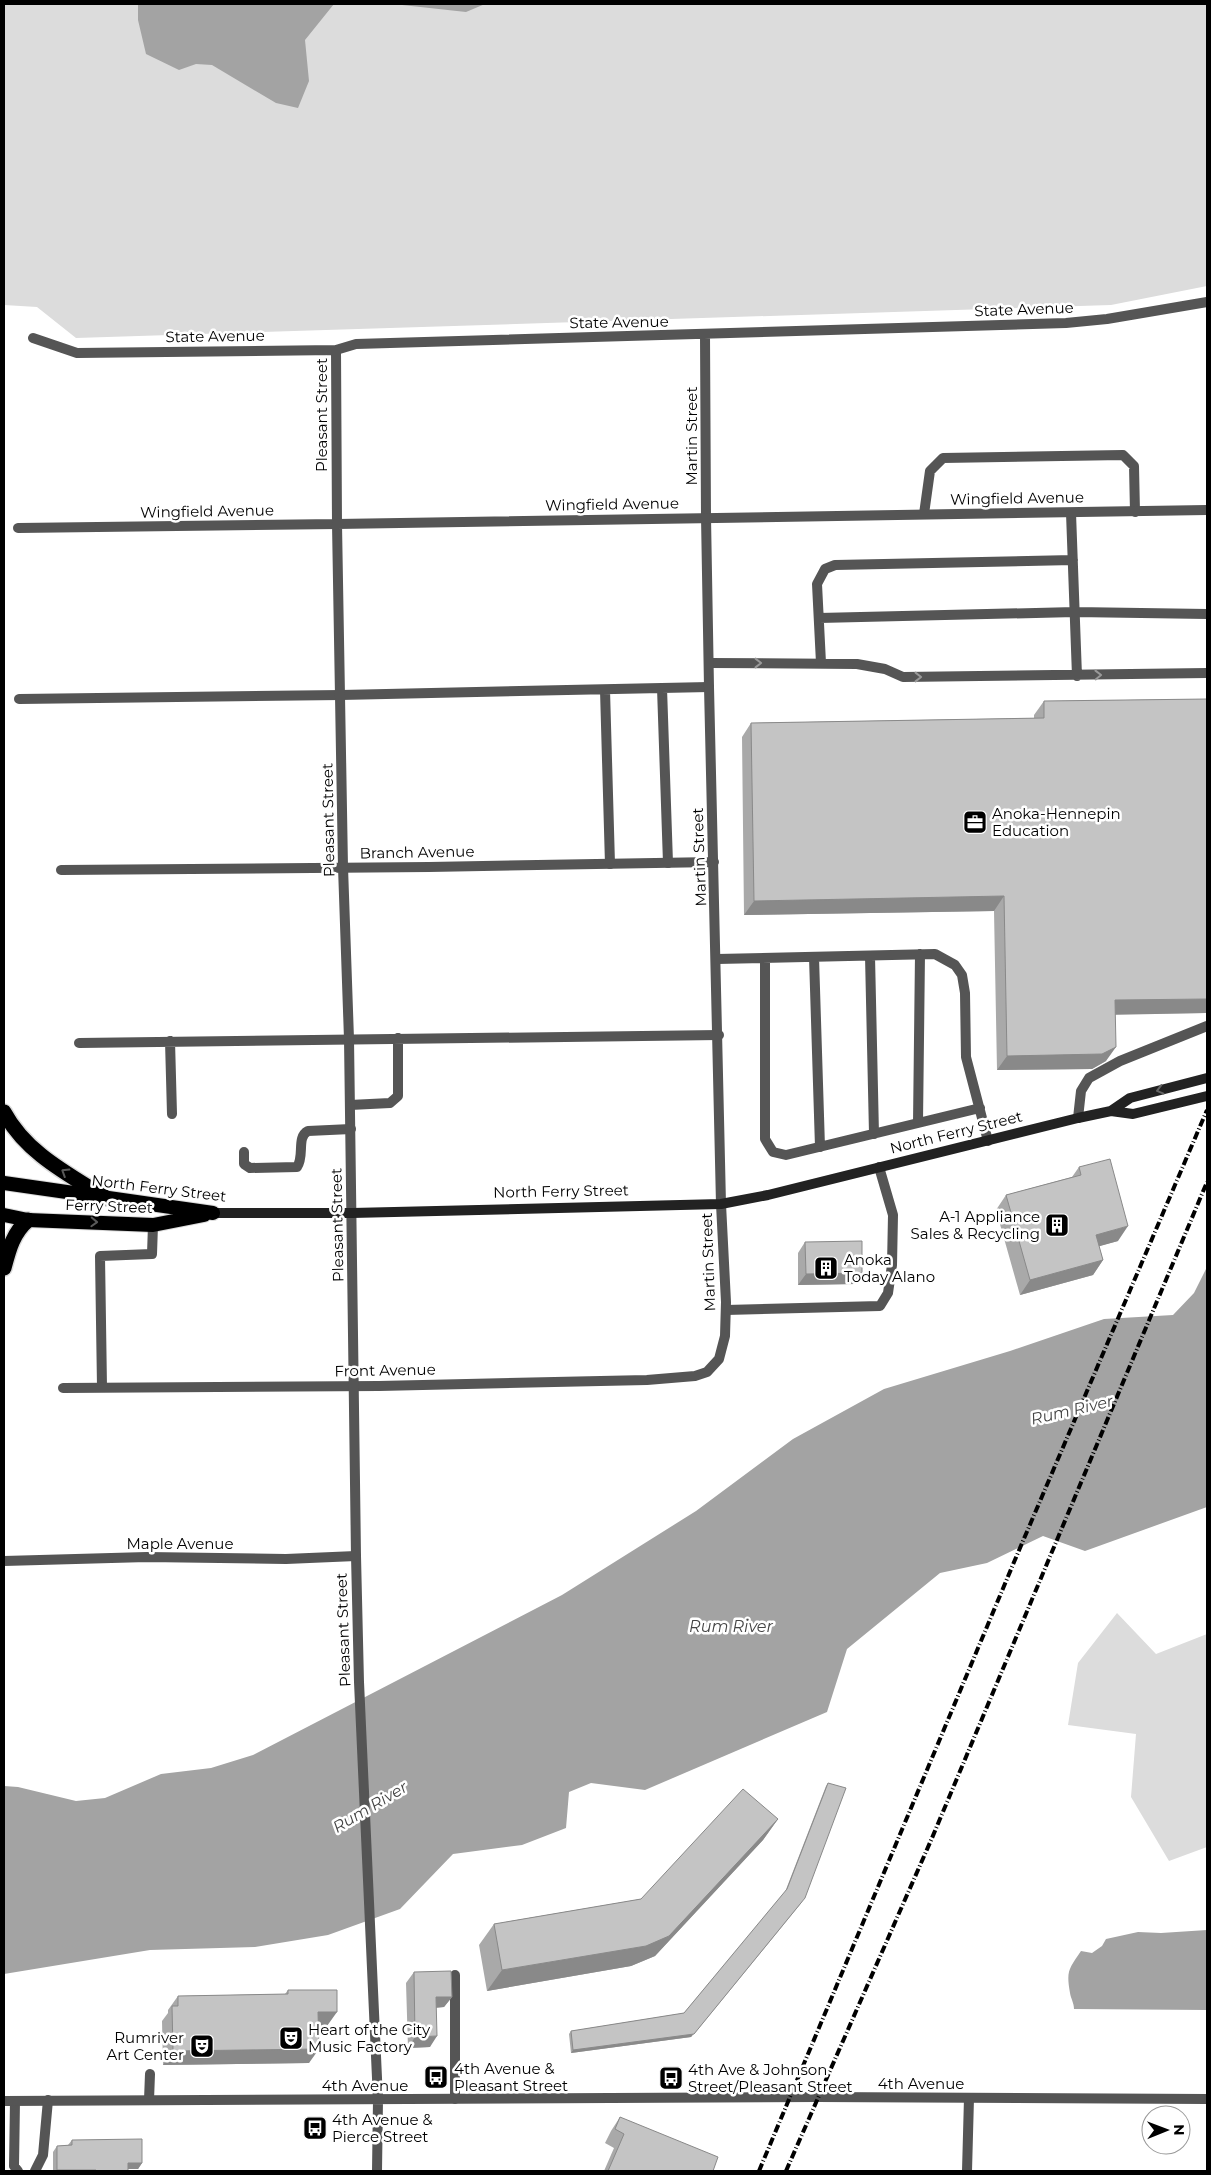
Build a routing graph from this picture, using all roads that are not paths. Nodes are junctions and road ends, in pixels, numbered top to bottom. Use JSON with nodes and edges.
{"nodes":[{"id":1,"x":1207,"y":302,"type":"edge"},
{"id":2,"x":705,"y":335,"type":"junction"},
{"id":3,"x":33,"y":338,"type":"dead end"},
{"id":4,"x":336,"y":350,"type":"junction"},
{"id":5,"x":1207,"y":510,"type":"edge"},
{"id":6,"x":1135,"y":512,"type":"junction"},
{"id":7,"x":1072,"y":513,"type":"junction"},
{"id":8,"x":924,"y":514,"type":"junction"},
{"id":9,"x":706,"y":517,"type":"junction"},
{"id":10,"x":337,"y":524,"type":"junction"},
{"id":11,"x":18,"y":528,"type":"dead end"},
{"id":12,"x":1074,"y":560,"type":"junction"},
{"id":13,"x":1075,"y":612,"type":"junction"},
{"id":14,"x":1203,"y":614,"type":"edge"},
{"id":15,"x":819,"y":618,"type":"junction"},
{"id":16,"x":709,"y":663,"type":"junction"},
{"id":17,"x":821,"y":663,"type":"junction"},
{"id":18,"x":1207,"y":673,"type":"edge"},
{"id":19,"x":1077,"y":676,"type":"junction"},
{"id":20,"x":709,"y":687,"type":"junction"},
{"id":21,"x":662,"y":688,"type":"junction"},
{"id":22,"x":605,"y":690,"type":"junction"},
{"id":23,"x":341,"y":695,"type":"junction"},
{"id":24,"x":19,"y":699,"type":"dead end"},
{"id":25,"x":714,"y":862,"type":"junction"},
{"id":26,"x":668,"y":863,"type":"junction"},
{"id":27,"x":610,"y":864,"type":"junction"},
{"id":28,"x":343,"y":868,"type":"junction"},
{"id":29,"x":61,"y":870,"type":"dead end"},
{"id":30,"x":920,"y":954,"type":"junction"},
{"id":31,"x":870,"y":956,"type":"junction"},
{"id":32,"x":814,"y":957,"type":"junction"},
{"id":33,"x":766,"y":958,"type":"junction"},
{"id":34,"x":717,"y":959,"type":"junction"},
{"id":35,"x":1207,"y":1026,"type":"edge"},
{"id":36,"x":718,"y":1035,"type":"junction"},
{"id":37,"x":398,"y":1038,"type":"junction"},
{"id":38,"x":349,"y":1039,"type":"junction"},
{"id":39,"x":170,"y":1041,"type":"junction"},
{"id":40,"x":79,"y":1043,"type":"dead end"},
{"id":41,"x":1207,"y":1078,"type":"edge"},
{"id":42,"x":1207,"y":1096,"type":"edge"},
{"id":43,"x":350,"y":1105,"type":"junction"},
{"id":44,"x":980,"y":1108,"type":"junction"},
{"id":45,"x":1111,"y":1111,"type":"junction"},
{"id":46,"x":4,"y":1112,"type":"edge"},
{"id":47,"x":172,"y":1114,"type":"dead end"},
{"id":48,"x":1078,"y":1118,"type":"junction"},
{"id":49,"x":918,"y":1123,"type":"junction"},
{"id":50,"x":351,"y":1129,"type":"junction"},
{"id":51,"x":874,"y":1134,"type":"junction"},
{"id":52,"x":988,"y":1141,"type":"junction"},
{"id":53,"x":820,"y":1147,"type":"junction"},
{"id":54,"x":244,"y":1152,"type":"dead end"},
{"id":55,"x":879,"y":1168,"type":"junction"},
{"id":56,"x":4,"y":1183,"type":"edge"},
{"id":57,"x":106,"y":1198,"type":"junction"},
{"id":58,"x":721,"y":1204,"type":"junction"},
{"id":59,"x":213,"y":1213,"type":"junction"},
{"id":60,"x":352,"y":1213,"type":"junction"},
{"id":61,"x":4,"y":1215,"type":"edge"},
{"id":62,"x":28,"y":1220,"type":"junction"},
{"id":63,"x":153,"y":1225,"type":"junction"},
{"id":64,"x":4,"y":1268,"type":"edge"},
{"id":65,"x":726,"y":1310,"type":"junction"},
{"id":66,"x":707,"y":1372,"type":"joint"},
{"id":67,"x":354,"y":1386,"type":"junction"},
{"id":68,"x":102,"y":1387,"type":"junction"},
{"id":69,"x":63,"y":1388,"type":"dead end"},
{"id":70,"x":356,"y":1556,"type":"junction"},
{"id":71,"x":4,"y":1561,"type":"edge"},
{"id":72,"x":455,"y":1975,"type":"dead end"},
{"id":73,"x":150,"y":2074,"type":"dead end"},
{"id":74,"x":969,"y":2098,"type":"junction"},
{"id":75,"x":455,"y":2099,"type":"junction"},
{"id":76,"x":1207,"y":2099,"type":"edge"},
{"id":77,"x":48,"y":2100,"type":"junction"},
{"id":78,"x":149,"y":2100,"type":"junction"},
{"id":79,"x":378,"y":2100,"type":"junction"},
{"id":80,"x":4,"y":2101,"type":"edge"},
{"id":81,"x":15,"y":2101,"type":"junction"},
{"id":82,"x":18,"y":2171,"type":"edge"},
{"id":83,"x":35,"y":2171,"type":"edge"},
{"id":84,"x":377,"y":2171,"type":"edge"},
{"id":85,"x":968,"y":2171,"type":"edge"}],
"edges":[{"from":1,"to":2,"type":"street","name":"State Avenue"},
{"from":2,"to":4,"type":"street","name":"State Avenue"},
{"from":2,"to":9,"type":"street","name":"Martin Street"},
{"from":3,"to":4,"type":"street","name":"State Avenue"},
{"from":4,"to":10,"type":"street","name":"Pleasant Street"},
{"from":5,"to":6,"type":"street","name":"Wingfield Avenue"},
{"from":6,"to":7,"type":"street","name":"Wingfield Avenue"},
{"from":6,"to":8,"type":"street"},
{"from":7,"to":8,"type":"street","name":"Wingfield Avenue"},
{"from":7,"to":12,"type":"street"},
{"from":8,"to":9,"type":"street","name":"Wingfield Avenue"},
{"from":9,"to":10,"type":"street","name":"Wingfield Avenue"},
{"from":9,"to":16,"type":"street","name":"Martin Street"},
{"from":10,"to":11,"type":"street","name":"Wingfield Avenue"},
{"from":10,"to":23,"type":"street","name":"Pleasant Street"},
{"from":12,"to":13,"type":"street"},
{"from":12,"to":15,"type":"street"},
{"from":13,"to":14,"type":"street"},
{"from":13,"to":15,"type":"street"},
{"from":13,"to":19,"type":"street"},
{"from":15,"to":17,"type":"street"},
{"from":16,"to":17,"type":"street","one_way":true},
{"from":16,"to":20,"type":"street","name":"Martin Street"},
{"from":17,"to":19,"type":"street","one_way":true},
{"from":19,"to":18,"type":"street","one_way":true},
{"from":20,"to":21,"type":"street"},
{"from":20,"to":25,"type":"street","name":"Martin Street"},
{"from":21,"to":22,"type":"street"},
{"from":21,"to":26,"type":"street"},
{"from":22,"to":23,"type":"street"},
{"from":22,"to":27,"type":"street"},
{"from":23,"to":24,"type":"street"},
{"from":23,"to":28,"type":"street","name":"Pleasant Street"},
{"from":25,"to":26,"type":"street","name":"Branch Avenue"},
{"from":25,"to":34,"type":"street","name":"Martin Street"},
{"from":26,"to":27,"type":"street","name":"Branch Avenue"},
{"from":27,"to":28,"type":"street","name":"Branch Avenue"},
{"from":28,"to":29,"type":"street","name":"Branch Avenue"},
{"from":28,"to":38,"type":"street","name":"Pleasant Street"},
{"from":30,"to":31,"type":"street"},
{"from":30,"to":44,"type":"street"},
{"from":30,"to":49,"type":"street"},
{"from":31,"to":32,"type":"street"},
{"from":31,"to":51,"type":"street"},
{"from":32,"to":33,"type":"street"},
{"from":32,"to":53,"type":"street"},
{"from":33,"to":34,"type":"street"},
{"from":33,"to":53,"type":"street"},
{"from":34,"to":36,"type":"street","name":"Martin Street"},
{"from":35,"to":48,"type":"street"},
{"from":36,"to":37,"type":"street"},
{"from":36,"to":58,"type":"street","name":"Martin Street"},
{"from":37,"to":38,"type":"street"},
{"from":37,"to":43,"type":"street"},
{"from":38,"to":39,"type":"street"},
{"from":38,"to":43,"type":"street","name":"Pleasant Street"},
{"from":39,"to":40,"type":"street"},
{"from":39,"to":47,"type":"street"},
{"from":41,"to":45,"type":"main road","name":"North Ferry Street","one_way":true},
{"from":42,"to":45,"type":"main road","name":"North Ferry Street"},
{"from":43,"to":50,"type":"street","name":"Pleasant Street"},
{"from":44,"to":49,"type":"street"},
{"from":44,"to":52,"type":"street"},
{"from":45,"to":48,"type":"main road","name":"North Ferry Street"},
{"from":57,"to":46,"type":"highway","one_way":true},
{"from":48,"to":52,"type":"main road","name":"North Ferry Street"},
{"from":49,"to":51,"type":"street"},
{"from":50,"to":54,"type":"street"},
{"from":50,"to":60,"type":"street","name":"Pleasant Street"},
{"from":51,"to":53,"type":"street"},
{"from":52,"to":55,"type":"main road","name":"North Ferry Street"},
{"from":55,"to":58,"type":"main road","name":"North Ferry Street"},
{"from":55,"to":65,"type":"street"},
{"from":56,"to":57,"type":"highway","name":"North Ferry Street"},
{"from":57,"to":59,"type":"highway","name":"North Ferry Street"},
{"from":58,"to":60,"type":"main road","name":"North Ferry Street"},
{"from":58,"to":65,"type":"street","name":"Martin Street"},
{"from":59,"to":60,"type":"main road","name":"North Ferry Street"},
{"from":59,"to":63,"type":"highway","name":"Ferry Street"},
{"from":60,"to":67,"type":"street","name":"Pleasant Street"},
{"from":61,"to":62,"type":"highway","name":"Ferry Street"},
{"from":62,"to":63,"type":"highway","name":"Ferry Street","one_way":true},
{"from":62,"to":64,"type":"highway"},
{"from":63,"to":68,"type":"street"},
{"from":65,"to":66,"type":"street","name":"Martin Street"},
{"from":66,"to":67,"type":"street","name":"Front Avenue"},
{"from":67,"to":68,"type":"street","name":"Front Avenue"},
{"from":67,"to":70,"type":"street","name":"Pleasant Street"},
{"from":68,"to":69,"type":"street","name":"Front Avenue"},
{"from":70,"to":71,"type":"street","name":"Maple Avenue"},
{"from":70,"to":79,"type":"street","name":"Pleasant Street"},
{"from":72,"to":75,"type":"street"},
{"from":73,"to":78,"type":"street"},
{"from":74,"to":75,"type":"street","name":"4th Avenue"},
{"from":74,"to":76,"type":"street","name":"4th Avenue"},
{"from":74,"to":85,"type":"street"},
{"from":75,"to":79,"type":"street","name":"4th Avenue"},
{"from":77,"to":78,"type":"street","name":"4th Avenue"},
{"from":77,"to":81,"type":"street","name":"4th Avenue"},
{"from":77,"to":83,"type":"street"},
{"from":78,"to":79,"type":"street","name":"4th Avenue"},
{"from":79,"to":84,"type":"street","name":"Pleasant Street"},
{"from":80,"to":81,"type":"street","name":"4th Avenue"},
{"from":81,"to":82,"type":"street"}]}
